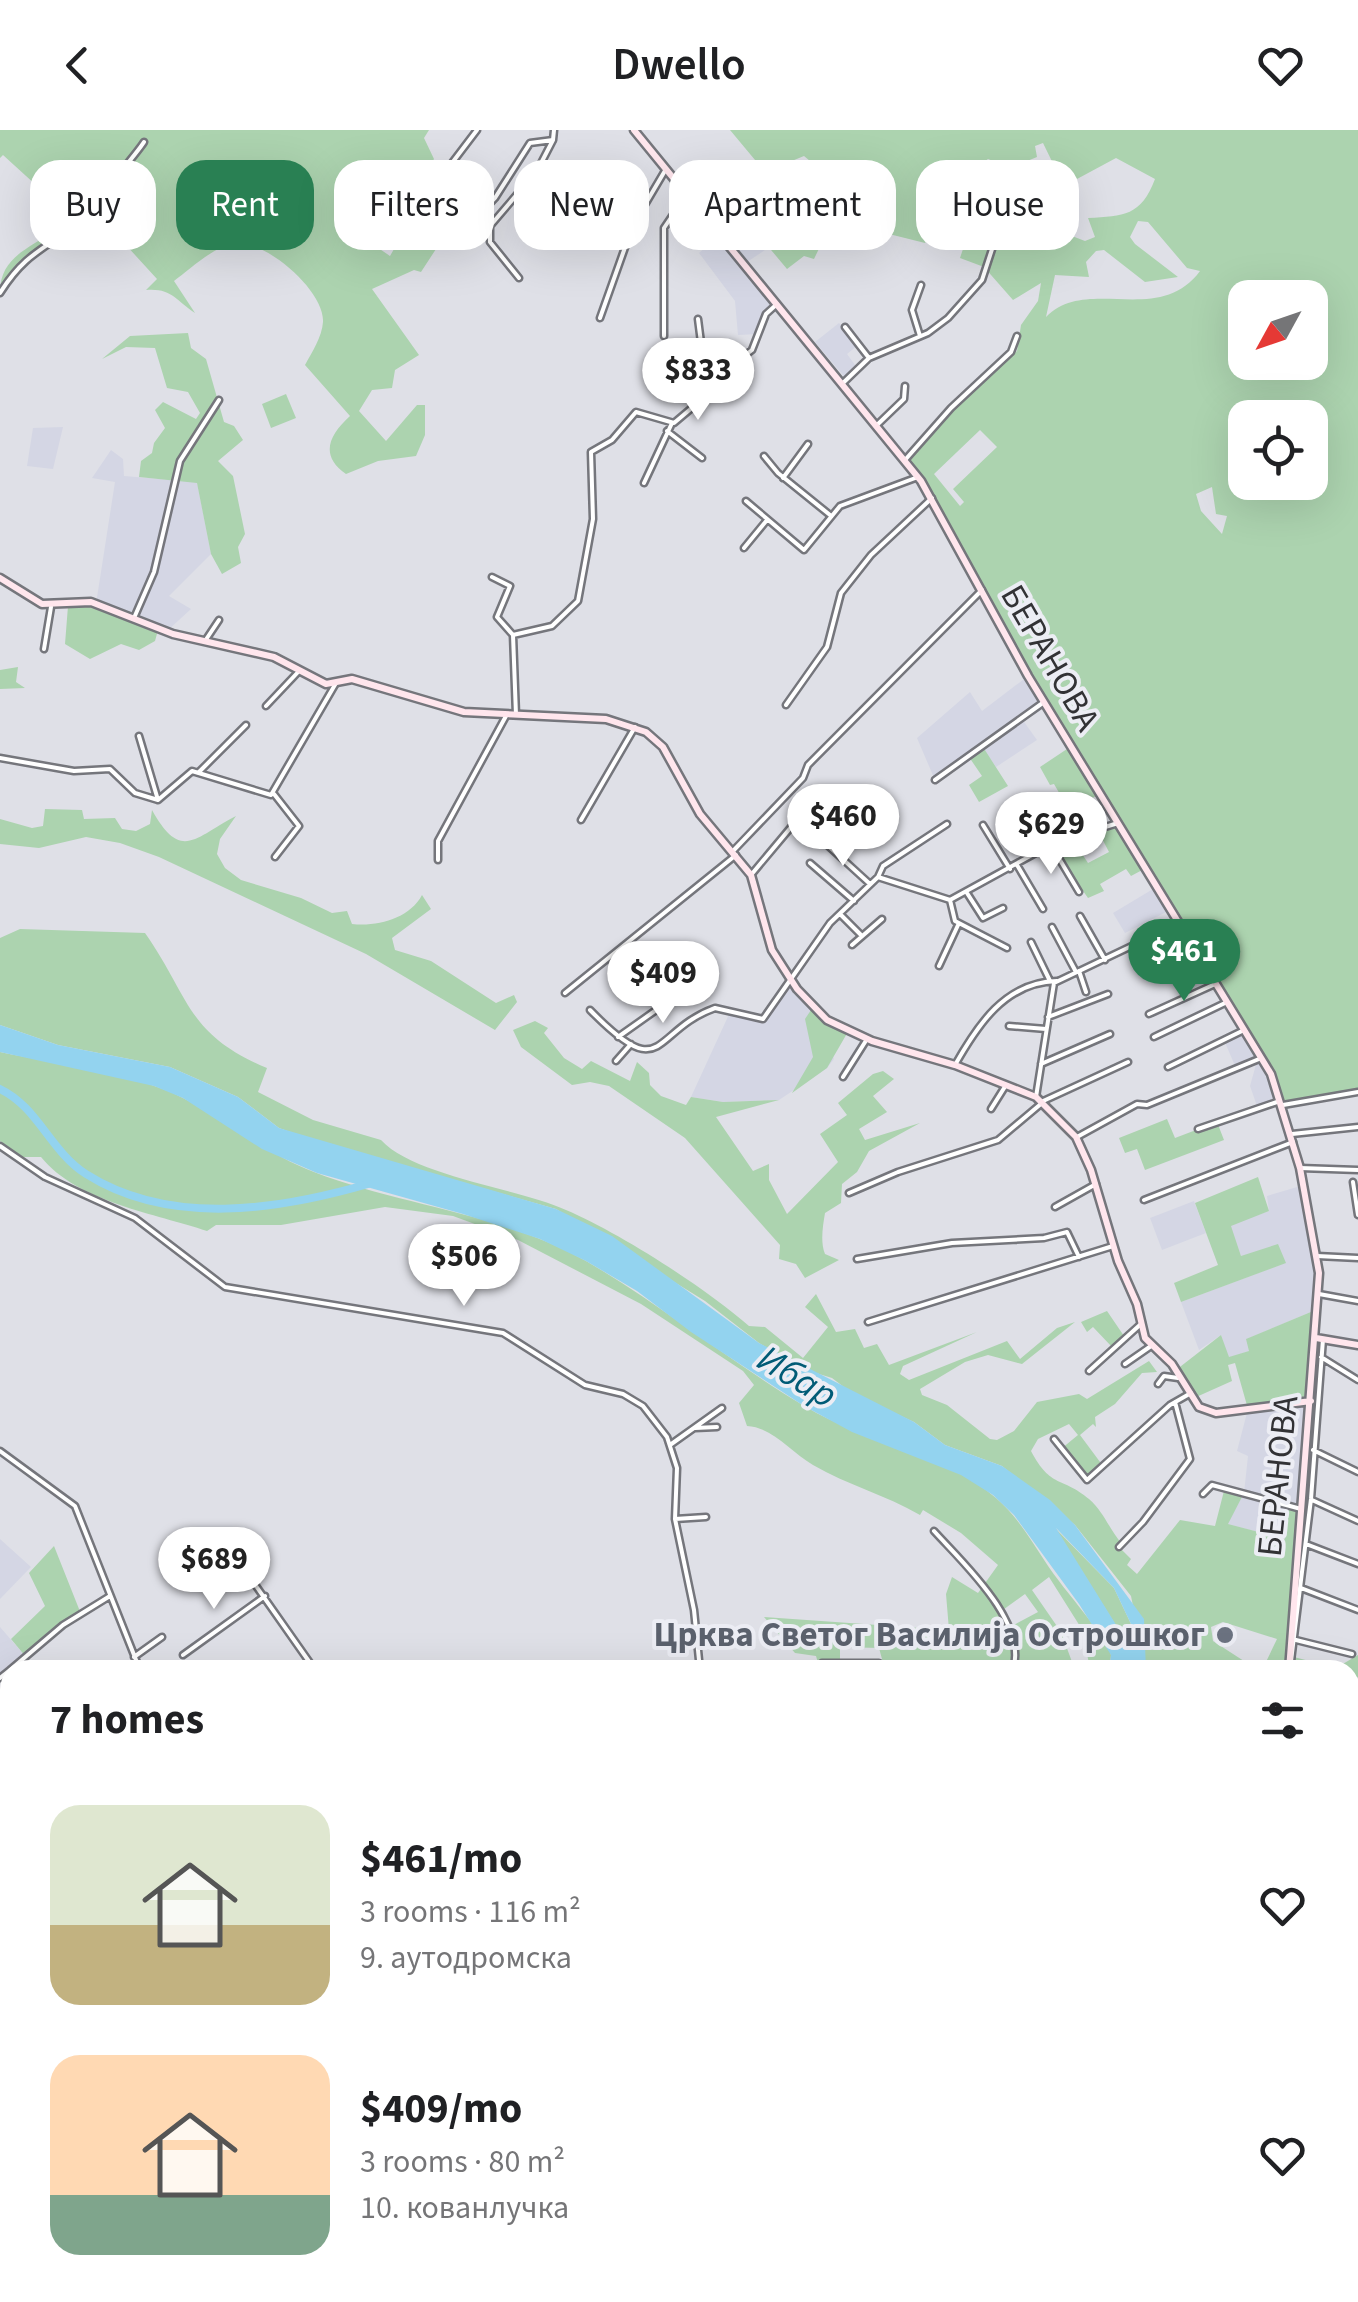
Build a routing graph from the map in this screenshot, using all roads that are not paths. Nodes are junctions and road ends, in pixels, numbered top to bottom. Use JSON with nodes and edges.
{"nodes":[{"id":1,"x":476,"y":130,"type":"edge"},
{"id":2,"x":554,"y":130,"type":"edge"},
{"id":3,"x":634,"y":130,"type":"edge"},
{"id":4,"x":553,"y":140,"type":"junction"},
{"id":5,"x":144,"y":142,"type":"dead end"},
{"id":6,"x":454,"y":160,"type":"edge"},
{"id":7,"x":666,"y":169,"type":"junction"},
{"id":8,"x":669,"y":173,"type":"edge"},
{"id":9,"x":494,"y":200,"type":"edge"},
{"id":10,"x":669,"y":221,"type":"edge"},
{"id":11,"x":733,"y":250,"type":"edge"},
{"id":12,"x":992,"y":250,"type":"edge"},
{"id":13,"x":519,"y":278,"type":"dead end"},
{"id":14,"x":922,"y":285,"type":"dead end"},
{"id":15,"x":0,"y":292,"type":"edge"},
{"id":16,"x":777,"y":304,"type":"junction"},
{"id":17,"x":600,"y":318,"type":"dead end"},
{"id":18,"x":698,"y":319,"type":"dead end"},
{"id":19,"x":844,"y":326,"type":"dead end"},
{"id":20,"x":664,"y":336,"type":"dead end"},
{"id":21,"x":920,"y":336,"type":"junction"},
{"id":22,"x":1017,"y":336,"type":"dead end"},
{"id":23,"x":869,"y":358,"type":"junction"},
{"id":24,"x":713,"y":382,"type":"junction"},
{"id":25,"x":843,"y":384,"type":"junction"},
{"id":26,"x":905,"y":386,"type":"dead end"},
{"id":27,"x":219,"y":400,"type":"dead end"},
{"id":28,"x":672,"y":423,"type":"junction"},
{"id":29,"x":877,"y":425,"type":"junction"},
{"id":30,"x":666,"y":430,"type":"junction"},
{"id":31,"x":808,"y":444,"type":"dead end"},
{"id":32,"x":764,"y":456,"type":"dead end"},
{"id":33,"x":702,"y":458,"type":"dead end"},
{"id":34,"x":905,"y":460,"type":"junction"},
{"id":35,"x":783,"y":478,"type":"junction"},
{"id":36,"x":920,"y":480,"type":"junction"},
{"id":37,"x":644,"y":483,"type":"dead end"},
{"id":38,"x":932,"y":498,"type":"junction"},
{"id":39,"x":746,"y":501,"type":"dead end"},
{"id":40,"x":830,"y":515,"type":"junction"},
{"id":41,"x":768,"y":520,"type":"junction"},
{"id":42,"x":744,"y":548,"type":"dead end"},
{"id":43,"x":492,"y":577,"type":"dead end"},
{"id":44,"x":0,"y":578,"type":"edge"},
{"id":45,"x":982,"y":590,"type":"junction"},
{"id":46,"x":51,"y":607,"type":"junction"},
{"id":47,"x":134,"y":618,"type":"junction"},
{"id":48,"x":218,"y":620,"type":"dead end"},
{"id":49,"x":513,"y":635,"type":"junction"},
{"id":50,"x":204,"y":641,"type":"junction"},
{"id":51,"x":44,"y":649,"type":"dead end"},
{"id":52,"x":300,"y":670,"type":"junction"},
{"id":53,"x":336,"y":683,"type":"junction"},
{"id":54,"x":1044,"y":702,"type":"junction"},
{"id":55,"x":786,"y":704,"type":"dead end"},
{"id":56,"x":266,"y":706,"type":"dead end"},
{"id":57,"x":506,"y":716,"type":"junction"},
{"id":58,"x":516,"y":716,"type":"junction"},
{"id":59,"x":246,"y":725,"type":"dead end"},
{"id":60,"x":635,"y":727,"type":"junction"},
{"id":61,"x":139,"y":736,"type":"dead end"},
{"id":62,"x":0,"y":758,"type":"edge"},
{"id":63,"x":199,"y":772,"type":"junction"},
{"id":64,"x":936,"y":780,"type":"dead end"},
{"id":65,"x":274,"y":794,"type":"junction"},
{"id":66,"x":158,"y":800,"type":"junction"},
{"id":67,"x":1017,"y":806,"type":"dead end"},
{"id":68,"x":581,"y":820,"type":"dead end"},
{"id":69,"x":1118,"y":823,"type":"junction"},
{"id":70,"x":947,"y":824,"type":"dead end"},
{"id":71,"x":983,"y":825,"type":"dead end"},
{"id":72,"x":792,"y":826,"type":"dead end"},
{"id":73,"x":824,"y":842,"type":"dead end"},
{"id":74,"x":1051,"y":844,"type":"junction"},
{"id":75,"x":1042,"y":849,"type":"junction"},
{"id":76,"x":734,"y":853,"type":"junction"},
{"id":77,"x":274,"y":857,"type":"dead end"},
{"id":78,"x":438,"y":860,"type":"dead end"},
{"id":79,"x":810,"y":863,"type":"dead end"},
{"id":80,"x":1017,"y":865,"type":"junction"},
{"id":81,"x":1010,"y":869,"type":"junction"},
{"id":82,"x":752,"y":874,"type":"junction"},
{"id":83,"x":878,"y":877,"type":"junction"},
{"id":84,"x":870,"y":884,"type":"junction"},
{"id":85,"x":966,"y":892,"type":"junction"},
{"id":86,"x":1080,"y":892,"type":"dead end"},
{"id":87,"x":854,"y":900,"type":"junction"},
{"id":88,"x":950,"y":900,"type":"junction"},
{"id":89,"x":1002,"y":908,"type":"dead end"},
{"id":90,"x":1043,"y":908,"type":"dead end"},
{"id":91,"x":840,"y":914,"type":"junction"},
{"id":92,"x":1080,"y":916,"type":"dead end"},
{"id":93,"x":882,"y":920,"type":"dead end"},
{"id":94,"x":1180,"y":922,"type":"junction"},
{"id":95,"x":959,"y":924,"type":"junction"},
{"id":96,"x":1052,"y":928,"type":"dead end"},
{"id":97,"x":862,"y":936,"type":"junction"},
{"id":98,"x":1031,"y":942,"type":"dead end"},
{"id":99,"x":852,"y":945,"type":"dead end"},
{"id":100,"x":1007,"y":948,"type":"dead end"},
{"id":101,"x":1105,"y":960,"type":"junction"},
{"id":102,"x":939,"y":966,"type":"dead end"},
{"id":103,"x":1078,"y":972,"type":"junction"},
{"id":104,"x":1054,"y":981,"type":"junction"},
{"id":105,"x":792,"y":982,"type":"junction"},
{"id":106,"x":1217,"y":982,"type":"junction"},
{"id":107,"x":655,"y":992,"type":"dead end"},
{"id":108,"x":1086,"y":992,"type":"dead end"},
{"id":109,"x":565,"y":993,"type":"dead end"},
{"id":110,"x":1108,"y":994,"type":"dead end"},
{"id":111,"x":1229,"y":1001,"type":"junction"},
{"id":112,"x":590,"y":1010,"type":"dead end"},
{"id":113,"x":1149,"y":1014,"type":"dead end"},
{"id":114,"x":1048,"y":1017,"type":"junction"},
{"id":115,"x":1008,"y":1026,"type":"dead end"},
{"id":116,"x":1046,"y":1029,"type":"junction"},
{"id":117,"x":1246,"y":1030,"type":"junction"},
{"id":118,"x":1110,"y":1034,"type":"dead end"},
{"id":119,"x":618,"y":1037,"type":"junction"},
{"id":120,"x":1154,"y":1037,"type":"dead end"},
{"id":121,"x":868,"y":1039,"type":"junction"},
{"id":122,"x":631,"y":1044,"type":"junction"},
{"id":123,"x":1263,"y":1058,"type":"junction"},
{"id":124,"x":616,"y":1061,"type":"dead end"},
{"id":125,"x":1128,"y":1062,"type":"dead end"},
{"id":126,"x":1041,"y":1064,"type":"junction"},
{"id":127,"x":955,"y":1066,"type":"junction"},
{"id":128,"x":1168,"y":1067,"type":"dead end"},
{"id":129,"x":844,"y":1077,"type":"dead end"},
{"id":130,"x":1006,"y":1086,"type":"junction"},
{"id":131,"x":1358,"y":1092,"type":"edge"},
{"id":132,"x":1040,"y":1101,"type":"junction"},
{"id":133,"x":1283,"y":1105,"type":"junction"},
{"id":134,"x":991,"y":1109,"type":"dead end"},
{"id":135,"x":1358,"y":1127,"type":"edge"},
{"id":136,"x":1198,"y":1129,"type":"dead end"},
{"id":137,"x":1292,"y":1135,"type":"junction"},
{"id":138,"x":1076,"y":1137,"type":"junction"},
{"id":139,"x":0,"y":1146,"type":"edge"},
{"id":140,"x":1300,"y":1168,"type":"junction"},
{"id":141,"x":1358,"y":1170,"type":"edge"},
{"id":142,"x":1354,"y":1182,"type":"dead end"},
{"id":143,"x":1096,"y":1184,"type":"junction"},
{"id":144,"x":849,"y":1193,"type":"dead end"},
{"id":145,"x":1144,"y":1200,"type":"dead end"},
{"id":146,"x":1055,"y":1207,"type":"dead end"},
{"id":147,"x":1358,"y":1214,"type":"edge"},
{"id":148,"x":1113,"y":1246,"type":"junction"},
{"id":149,"x":1317,"y":1256,"type":"junction"},
{"id":150,"x":1079,"y":1257,"type":"junction"},
{"id":151,"x":1358,"y":1258,"type":"edge"},
{"id":152,"x":857,"y":1259,"type":"dead end"},
{"id":153,"x":1319,"y":1294,"type":"junction"},
{"id":154,"x":1358,"y":1301,"type":"edge"},
{"id":155,"x":868,"y":1322,"type":"dead end"},
{"id":156,"x":1142,"y":1323,"type":"junction"},
{"id":157,"x":1319,"y":1338,"type":"junction"},
{"id":158,"x":1150,"y":1346,"type":"junction"},
{"id":159,"x":1358,"y":1346,"type":"edge"},
{"id":160,"x":1320,"y":1357,"type":"junction"},
{"id":161,"x":1125,"y":1364,"type":"dead end"},
{"id":162,"x":1090,"y":1370,"type":"dead end"},
{"id":163,"x":1183,"y":1380,"type":"junction"},
{"id":164,"x":1358,"y":1380,"type":"edge"},
{"id":165,"x":1158,"y":1384,"type":"dead end"},
{"id":166,"x":1191,"y":1393,"type":"junction"},
{"id":167,"x":1311,"y":1401,"type":"junction"},
{"id":168,"x":1175,"y":1402,"type":"junction"},
{"id":169,"x":722,"y":1408,"type":"dead end"},
{"id":170,"x":695,"y":1428,"type":"junction"},
{"id":171,"x":717,"y":1428,"type":"dead end"},
{"id":172,"x":1054,"y":1439,"type":"dead end"},
{"id":173,"x":670,"y":1445,"type":"junction"},
{"id":174,"x":1313,"y":1450,"type":"junction"},
{"id":175,"x":0,"y":1451,"type":"edge"},
{"id":176,"x":1358,"y":1472,"type":"edge"},
{"id":177,"x":1307,"y":1492,"type":"junction"},
{"id":178,"x":1203,"y":1494,"type":"dead end"},
{"id":179,"x":1311,"y":1500,"type":"junction"},
{"id":180,"x":1301,"y":1510,"type":"junction"},
{"id":181,"x":706,"y":1516,"type":"dead end"},
{"id":182,"x":675,"y":1519,"type":"junction"},
{"id":183,"x":1358,"y":1521,"type":"edge"},
{"id":184,"x":934,"y":1531,"type":"dead end"},
{"id":185,"x":1306,"y":1544,"type":"junction"},
{"id":186,"x":1118,"y":1547,"type":"dead end"},
{"id":187,"x":1358,"y":1564,"type":"edge"},
{"id":188,"x":232,"y":1583,"type":"dead end"},
{"id":189,"x":1300,"y":1588,"type":"junction"},
{"id":190,"x":110,"y":1596,"type":"junction"},
{"id":191,"x":264,"y":1596,"type":"junction"},
{"id":192,"x":1358,"y":1610,"type":"edge"},
{"id":193,"x":162,"y":1637,"type":"dead end"},
{"id":194,"x":1296,"y":1640,"type":"junction"},
{"id":195,"x":1352,"y":1654,"type":"dead end"},
{"id":196,"x":184,"y":1655,"type":"dead end"},
{"id":197,"x":134,"y":1657,"type":"junction"},
{"id":198,"x":22,"y":1660,"type":"edge"},
{"id":199,"x":135,"y":1660,"type":"edge"},
{"id":200,"x":308,"y":1660,"type":"edge"},
{"id":201,"x":699,"y":1660,"type":"edge"},
{"id":202,"x":1013,"y":1660,"type":"edge"},
{"id":203,"x":1289,"y":1660,"type":"edge"},
{"id":204,"x":1292,"y":1660,"type":"edge"}],
"edges":[{"from":1,"to":6,"type":"street"},
{"from":2,"to":4,"type":"street"},
{"from":3,"to":7,"type":"main road","name":"БЕРАНОВА"},
{"from":4,"to":9,"type":"street"},
{"from":4,"to":13,"type":"street"},
{"from":5,"to":15,"type":"street"},
{"from":7,"to":8,"type":"main road","name":"БЕРАНОВА"},
{"from":7,"to":17,"type":"street"},
{"from":10,"to":20,"type":"street"},
{"from":11,"to":16,"type":"main road","name":"БЕРАНОВА"},
{"from":12,"to":21,"type":"street"},
{"from":14,"to":21,"type":"street"},
{"from":16,"to":24,"type":"street"},
{"from":16,"to":25,"type":"main road","name":"БЕРАНОВА"},
{"from":18,"to":24,"type":"street"},
{"from":19,"to":23,"type":"street"},
{"from":21,"to":23,"type":"street"},
{"from":22,"to":34,"type":"street"},
{"from":23,"to":25,"type":"street"},
{"from":24,"to":28,"type":"street"},
{"from":25,"to":29,"type":"main road","name":"БЕРАНОВА"},
{"from":26,"to":29,"type":"street"},
{"from":27,"to":47,"type":"street"},
{"from":28,"to":30,"type":"street"},
{"from":28,"to":49,"type":"street"},
{"from":29,"to":34,"type":"main road","name":"БЕРАНОВА"},
{"from":30,"to":33,"type":"street"},
{"from":30,"to":37,"type":"street"},
{"from":31,"to":35,"type":"street"},
{"from":32,"to":35,"type":"street"},
{"from":34,"to":36,"type":"main road","name":"БЕРАНОВА"},
{"from":35,"to":40,"type":"street"},
{"from":36,"to":38,"type":"main road","name":"БЕРАНОВА"},
{"from":36,"to":40,"type":"street"},
{"from":38,"to":45,"type":"main road","name":"БЕРАНОВА"},
{"from":38,"to":55,"type":"street"},
{"from":39,"to":41,"type":"street"},
{"from":40,"to":41,"type":"street"},
{"from":41,"to":42,"type":"street"},
{"from":43,"to":49,"type":"street"},
{"from":44,"to":46,"type":"main road"},
{"from":45,"to":54,"type":"main road","name":"БЕРАНОВА"},
{"from":45,"to":76,"type":"street"},
{"from":46,"to":47,"type":"main road"},
{"from":46,"to":51,"type":"street"},
{"from":47,"to":50,"type":"main road"},
{"from":48,"to":50,"type":"street"},
{"from":49,"to":58,"type":"street"},
{"from":50,"to":52,"type":"main road"},
{"from":52,"to":53,"type":"main road"},
{"from":52,"to":56,"type":"street"},
{"from":53,"to":57,"type":"main road"},
{"from":53,"to":65,"type":"street"},
{"from":54,"to":64,"type":"street"},
{"from":54,"to":69,"type":"main road","name":"БЕРАНОВА"},
{"from":57,"to":58,"type":"main road"},
{"from":57,"to":78,"type":"street"},
{"from":58,"to":60,"type":"main road"},
{"from":59,"to":63,"type":"street"},
{"from":60,"to":68,"type":"street"},
{"from":60,"to":76,"type":"main road"},
{"from":61,"to":66,"type":"street"},
{"from":62,"to":66,"type":"street"},
{"from":63,"to":65,"type":"street"},
{"from":63,"to":66,"type":"street"},
{"from":65,"to":77,"type":"street"},
{"from":67,"to":75,"type":"street"},
{"from":69,"to":74,"type":"street"},
{"from":69,"to":94,"type":"main road","name":"БЕРАНОВА"},
{"from":70,"to":83,"type":"street"},
{"from":71,"to":81,"type":"street"},
{"from":72,"to":82,"type":"street"},
{"from":73,"to":84,"type":"street"},
{"from":74,"to":75,"type":"street"},
{"from":74,"to":86,"type":"street"},
{"from":75,"to":80,"type":"street"},
{"from":76,"to":82,"type":"main road"},
{"from":76,"to":109,"type":"street"},
{"from":79,"to":87,"type":"street"},
{"from":80,"to":81,"type":"street"},
{"from":80,"to":90,"type":"street"},
{"from":81,"to":85,"type":"street"},
{"from":82,"to":105,"type":"main road"},
{"from":83,"to":84,"type":"street"},
{"from":83,"to":88,"type":"street"},
{"from":84,"to":87,"type":"street"},
{"from":85,"to":88,"type":"street"},
{"from":85,"to":89,"type":"street"},
{"from":87,"to":91,"type":"street"},
{"from":88,"to":95,"type":"street"},
{"from":91,"to":97,"type":"street"},
{"from":91,"to":105,"type":"street"},
{"from":92,"to":101,"type":"street"},
{"from":93,"to":97,"type":"street"},
{"from":94,"to":101,"type":"street"},
{"from":94,"to":106,"type":"main road","name":"БЕРАНОВА"},
{"from":95,"to":100,"type":"street"},
{"from":95,"to":102,"type":"street"},
{"from":96,"to":103,"type":"street"},
{"from":97,"to":99,"type":"street"},
{"from":98,"to":104,"type":"street"},
{"from":101,"to":103,"type":"street"},
{"from":103,"to":104,"type":"street"},
{"from":103,"to":108,"type":"street"},
{"from":104,"to":114,"type":"street"},
{"from":104,"to":127,"type":"street"},
{"from":105,"to":121,"type":"main road"},
{"from":105,"to":122,"type":"street"},
{"from":106,"to":111,"type":"main road","name":"БЕРАНОВА"},
{"from":106,"to":113,"type":"street"},
{"from":107,"to":119,"type":"street"},
{"from":110,"to":114,"type":"street"},
{"from":111,"to":117,"type":"main road","name":"БЕРАНОВА"},
{"from":111,"to":120,"type":"street"},
{"from":112,"to":119,"type":"street"},
{"from":114,"to":116,"type":"street"},
{"from":115,"to":116,"type":"street"},
{"from":116,"to":126,"type":"street"},
{"from":117,"to":123,"type":"main road","name":"БЕРАНОВА"},
{"from":117,"to":128,"type":"street"},
{"from":118,"to":126,"type":"street"},
{"from":119,"to":122,"type":"street"},
{"from":121,"to":127,"type":"main road"},
{"from":121,"to":129,"type":"street"},
{"from":122,"to":124,"type":"street"},
{"from":123,"to":133,"type":"main road","name":"БЕРАНОВА"},
{"from":123,"to":138,"type":"street"},
{"from":125,"to":132,"type":"street"},
{"from":126,"to":132,"type":"street"},
{"from":127,"to":130,"type":"main road"},
{"from":130,"to":132,"type":"main road"},
{"from":130,"to":134,"type":"street"},
{"from":131,"to":133,"type":"street"},
{"from":132,"to":138,"type":"main road"},
{"from":132,"to":144,"type":"street"},
{"from":133,"to":137,"type":"main road","name":"БЕРАНОВА"},
{"from":135,"to":137,"type":"street"},
{"from":136,"to":137,"type":"street"},
{"from":137,"to":140,"type":"main road","name":"БЕРАНОВА"},
{"from":137,"to":145,"type":"street"},
{"from":138,"to":143,"type":"main road"},
{"from":139,"to":173,"type":"street"},
{"from":140,"to":141,"type":"street"},
{"from":140,"to":149,"type":"main road","name":"БЕРАНОВА"},
{"from":142,"to":147,"type":"street"},
{"from":143,"to":146,"type":"street"},
{"from":143,"to":148,"type":"main road"},
{"from":148,"to":150,"type":"street"},
{"from":148,"to":156,"type":"main road"},
{"from":149,"to":151,"type":"street"},
{"from":149,"to":153,"type":"main road","name":"БЕРАНОВА"},
{"from":150,"to":152,"type":"street"},
{"from":150,"to":155,"type":"street"},
{"from":153,"to":154,"type":"street"},
{"from":153,"to":157,"type":"main road","name":"БЕРАНОВА"},
{"from":156,"to":158,"type":"main road"},
{"from":156,"to":162,"type":"street"},
{"from":157,"to":159,"type":"main road"},
{"from":157,"to":160,"type":"street","name":"БЕРАНОВА"},
{"from":157,"to":167,"type":"main road","name":"БЕРАНОВА"},
{"from":158,"to":161,"type":"street"},
{"from":158,"to":163,"type":"main road"},
{"from":160,"to":164,"type":"street"},
{"from":160,"to":174,"type":"street","name":"БЕРАНОВА"},
{"from":163,"to":165,"type":"street"},
{"from":163,"to":166,"type":"main road"},
{"from":166,"to":167,"type":"main road"},
{"from":166,"to":168,"type":"street"},
{"from":167,"to":177,"type":"main road","name":"БЕРАНОВА"},
{"from":168,"to":172,"type":"street"},
{"from":168,"to":186,"type":"street"},
{"from":169,"to":170,"type":"street"},
{"from":170,"to":171,"type":"street"},
{"from":170,"to":173,"type":"street"},
{"from":173,"to":182,"type":"street"},
{"from":174,"to":176,"type":"street"},
{"from":174,"to":177,"type":"street","name":"БЕРАНОВА"},
{"from":175,"to":190,"type":"street"},
{"from":177,"to":179,"type":"street","name":"БЕРАНОВА"},
{"from":177,"to":180,"type":"main road","name":"БЕРАНОВА"},
{"from":178,"to":180,"type":"street"},
{"from":179,"to":183,"type":"street"},
{"from":179,"to":185,"type":"street","name":"БЕРАНОВА"},
{"from":180,"to":203,"type":"main road","name":"БЕРАНОВА"},
{"from":181,"to":182,"type":"street"},
{"from":182,"to":201,"type":"street"},
{"from":184,"to":202,"type":"street"},
{"from":185,"to":187,"type":"street"},
{"from":185,"to":189,"type":"street","name":"БЕРАНОВА"},
{"from":188,"to":191,"type":"street"},
{"from":189,"to":192,"type":"street"},
{"from":189,"to":194,"type":"street","name":"БЕРАНОВА"},
{"from":190,"to":197,"type":"street"},
{"from":190,"to":198,"type":"street"},
{"from":191,"to":196,"type":"street"},
{"from":191,"to":200,"type":"street"},
{"from":193,"to":197,"type":"street"},
{"from":194,"to":195,"type":"street"},
{"from":194,"to":204,"type":"street","name":"БЕРАНОВА"},
{"from":197,"to":199,"type":"street"}]}
